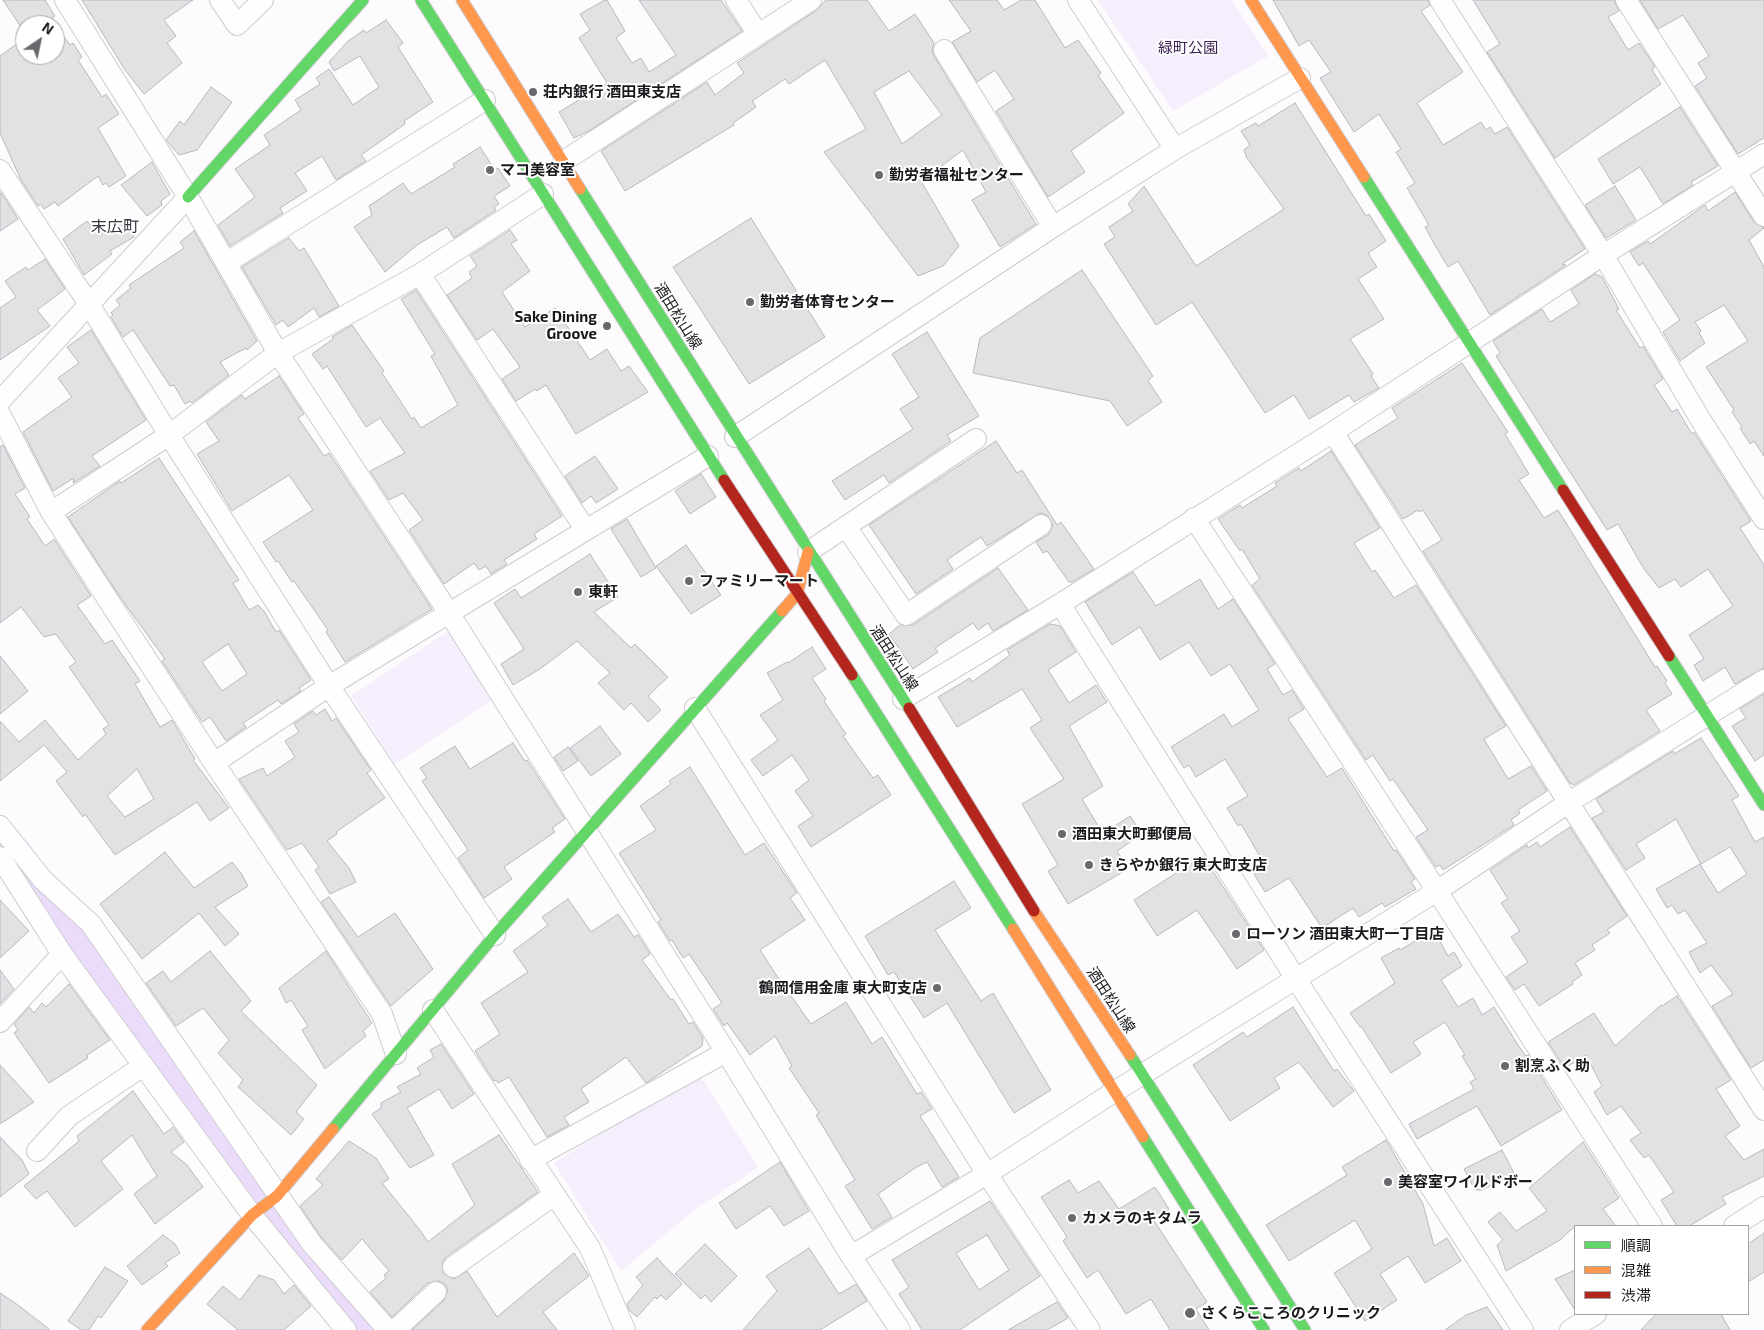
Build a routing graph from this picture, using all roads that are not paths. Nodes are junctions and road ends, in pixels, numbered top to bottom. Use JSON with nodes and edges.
{"nodes":[{"id":1,"x":65,"y":0,"type":"edge"},
{"id":2,"x":220,"y":0,"type":"edge"},
{"id":3,"x":263,"y":0,"type":"edge"},
{"id":4,"x":363,"y":0,"type":"edge"},
{"id":5,"x":421,"y":0,"type":"edge"},
{"id":6,"x":462,"y":0,"type":"edge"},
{"id":7,"x":736,"y":0,"type":"edge"},
{"id":8,"x":811,"y":0,"type":"edge"},
{"id":9,"x":1078,"y":0,"type":"edge"},
{"id":10,"x":1251,"y":0,"type":"edge"},
{"id":11,"x":1440,"y":0,"type":"edge"},
{"id":12,"x":1626,"y":0,"type":"edge"},
{"id":13,"x":758,"y":34,"type":"junction"},
{"id":14,"x":944,"y":50,"type":"dead end"},
{"id":15,"x":1300,"y":78,"type":"junction"},
{"id":16,"x":485,"y":100,"type":"junction"},
{"id":17,"x":1175,"y":149,"type":"junction"},
{"id":18,"x":1764,"y":154,"type":"edge"},
{"id":19,"x":564,"y":161,"type":"junction"},
{"id":20,"x":0,"y":170,"type":"edge"},
{"id":21,"x":1736,"y":172,"type":"junction"},
{"id":22,"x":543,"y":194,"type":"junction"},
{"id":23,"x":188,"y":197,"type":"junction"},
{"id":24,"x":1764,"y":216,"type":"edge"},
{"id":25,"x":1053,"y":226,"type":"junction"},
{"id":26,"x":1603,"y":255,"type":"junction"},
{"id":27,"x":226,"y":263,"type":"junction"},
{"id":28,"x":420,"y":274,"type":"junction"},
{"id":29,"x":89,"y":304,"type":"junction"},
{"id":30,"x":1471,"y":341,"type":"junction"},
{"id":31,"x":278,"y":352,"type":"junction"},
{"id":32,"x":0,"y":400,"type":"edge"},
{"id":33,"x":0,"y":414,"type":"edge"},
{"id":34,"x":1333,"y":432,"type":"junction"},
{"id":35,"x":169,"y":435,"type":"junction"},
{"id":36,"x":735,"y":438,"type":"junction"},
{"id":37,"x":976,"y":438,"type":"dead end"},
{"id":38,"x":708,"y":456,"type":"junction"},
{"id":39,"x":51,"y":512,"type":"junction"},
{"id":40,"x":1194,"y":518,"type":"junction"},
{"id":41,"x":1764,"y":520,"type":"edge"},
{"id":42,"x":1041,"y":524,"type":"dead end"},
{"id":43,"x":846,"y":527,"type":"junction"},
{"id":44,"x":585,"y":529,"type":"junction"},
{"id":45,"x":808,"y":552,"type":"junction"},
{"id":46,"x":797,"y":594,"type":"junction"},
{"id":47,"x":1060,"y":604,"type":"junction"},
{"id":48,"x":448,"y":613,"type":"junction"},
{"id":49,"x":1764,"y":680,"type":"edge"},
{"id":50,"x":329,"y":686,"type":"junction"},
{"id":51,"x":903,"y":699,"type":"junction"},
{"id":52,"x":695,"y":708,"type":"junction"},
{"id":53,"x":1706,"y":716,"type":"junction"},
{"id":54,"x":214,"y":763,"type":"junction"},
{"id":55,"x":1568,"y":803,"type":"junction"},
{"id":56,"x":1764,"y":805,"type":"edge"},
{"id":57,"x":0,"y":826,"type":"edge"},
{"id":58,"x":586,"y":831,"type":"junction"},
{"id":59,"x":0,"y":857,"type":"edge"},
{"id":60,"x":1438,"y":891,"type":"junction"},
{"id":61,"x":495,"y":936,"type":"junction"},
{"id":62,"x":62,"y":954,"type":"junction"},
{"id":63,"x":1296,"y":979,"type":"junction"},
{"id":64,"x":433,"y":1010,"type":"junction"},
{"id":65,"x":0,"y":1022,"type":"edge"},
{"id":66,"x":726,"y":1052,"type":"junction"},
{"id":67,"x":396,"y":1054,"type":"junction"},
{"id":68,"x":143,"y":1066,"type":"junction"},
{"id":69,"x":1142,"y":1074,"type":"junction"},
{"id":70,"x":1114,"y":1092,"type":"junction"},
{"id":71,"x":1764,"y":1110,"type":"edge"},
{"id":72,"x":38,"y":1151,"type":"dead end"},
{"id":73,"x":530,"y":1160,"type":"junction"},
{"id":74,"x":987,"y":1174,"type":"junction"},
{"id":75,"x":554,"y":1195,"type":"junction"},
{"id":76,"x":277,"y":1196,"type":"junction"},
{"id":77,"x":1764,"y":1207,"type":"edge"},
{"id":78,"x":252,"y":1215,"type":"junction"},
{"id":79,"x":1651,"y":1225,"type":"edge"},
{"id":80,"x":1736,"y":1225,"type":"edge"},
{"id":81,"x":851,"y":1256,"type":"junction"},
{"id":82,"x":453,"y":1267,"type":"dead end"},
{"id":83,"x":436,"y":1292,"type":"dead end"},
{"id":84,"x":1594,"y":1315,"type":"edge"},
{"id":85,"x":148,"y":1330,"type":"edge"},
{"id":86,"x":346,"y":1330,"type":"edge"},
{"id":87,"x":388,"y":1330,"type":"edge"},
{"id":88,"x":395,"y":1330,"type":"edge"},
{"id":89,"x":625,"y":1330,"type":"edge"},
{"id":90,"x":900,"y":1330,"type":"edge"},
{"id":91,"x":1090,"y":1330,"type":"edge"},
{"id":92,"x":1264,"y":1330,"type":"edge"},
{"id":93,"x":1305,"y":1330,"type":"edge"},
{"id":94,"x":1523,"y":1330,"type":"edge"},
{"id":95,"x":1570,"y":1330,"type":"edge"}],
"edges":[{"from":1,"to":23,"type":"street"},
{"from":2,"to":3,"type":"street"},
{"from":4,"to":23,"type":"main road"},
{"from":5,"to":16,"type":"main road"},
{"from":6,"to":19,"type":"main road","name":"酒田松山線"},
{"from":7,"to":13,"type":"street"},
{"from":8,"to":13,"type":"street"},
{"from":9,"to":17,"type":"street"},
{"from":10,"to":15,"type":"main road"},
{"from":11,"to":26,"type":"street"},
{"from":12,"to":21,"type":"street"},
{"from":13,"to":19,"type":"street"},
{"from":14,"to":25,"type":"street"},
{"from":15,"to":17,"type":"street"},
{"from":15,"to":30,"type":"main road"},
{"from":16,"to":22,"type":"main road"},
{"from":16,"to":27,"type":"street"},
{"from":17,"to":25,"type":"street"},
{"from":18,"to":21,"type":"street"},
{"from":19,"to":36,"type":"main road","name":"酒田松山線"},
{"from":20,"to":29,"type":"street"},
{"from":21,"to":24,"type":"street"},
{"from":21,"to":26,"type":"street"},
{"from":22,"to":28,"type":"street"},
{"from":22,"to":38,"type":"main road"},
{"from":23,"to":27,"type":"street"},
{"from":23,"to":29,"type":"street"},
{"from":25,"to":36,"type":"street"},
{"from":26,"to":30,"type":"street"},
{"from":26,"to":41,"type":"street"},
{"from":27,"to":31,"type":"street"},
{"from":28,"to":31,"type":"street"},
{"from":28,"to":44,"type":"street"},
{"from":29,"to":32,"type":"street"},
{"from":29,"to":35,"type":"street"},
{"from":30,"to":34,"type":"street"},
{"from":30,"to":53,"type":"main road"},
{"from":31,"to":35,"type":"street"},
{"from":31,"to":48,"type":"street"},
{"from":33,"to":39,"type":"street"},
{"from":34,"to":40,"type":"street"},
{"from":34,"to":55,"type":"street"},
{"from":35,"to":39,"type":"street"},
{"from":35,"to":50,"type":"street"},
{"from":36,"to":45,"type":"main road","name":"酒田松山線"},
{"from":37,"to":43,"type":"street"},
{"from":38,"to":44,"type":"street"},
{"from":38,"to":46,"type":"main road"},
{"from":39,"to":54,"type":"street"},
{"from":40,"to":47,"type":"street"},
{"from":40,"to":60,"type":"street"},
{"from":42,"to":43,"type":"street"},
{"from":43,"to":45,"type":"street"},
{"from":44,"to":48,"type":"street"},
{"from":45,"to":46,"type":"main road"},
{"from":45,"to":51,"type":"main road","name":"酒田松山線"},
{"from":46,"to":52,"type":"main road"},
{"from":46,"to":70,"type":"main road"},
{"from":47,"to":51,"type":"street"},
{"from":47,"to":63,"type":"street"},
{"from":48,"to":50,"type":"street"},
{"from":48,"to":58,"type":"street"},
{"from":49,"to":53,"type":"street"},
{"from":50,"to":54,"type":"street"},
{"from":50,"to":61,"type":"street"},
{"from":51,"to":69,"type":"main road","name":"酒田松山線"},
{"from":52,"to":58,"type":"main road"},
{"from":52,"to":74,"type":"street"},
{"from":53,"to":55,"type":"street"},
{"from":53,"to":56,"type":"main road"},
{"from":54,"to":67,"type":"street"},
{"from":55,"to":60,"type":"street"},
{"from":55,"to":71,"type":"street"},
{"from":57,"to":76,"type":"street"},
{"from":58,"to":61,"type":"main road"},
{"from":58,"to":66,"type":"street"},
{"from":59,"to":62,"type":"street"},
{"from":60,"to":63,"type":"street"},
{"from":60,"to":79,"type":"street"},
{"from":61,"to":64,"type":"main road"},
{"from":62,"to":65,"type":"street"},
{"from":62,"to":68,"type":"street"},
{"from":63,"to":69,"type":"street"},
{"from":63,"to":94,"type":"street"},
{"from":64,"to":67,"type":"main road"},
{"from":64,"to":73,"type":"street"},
{"from":66,"to":73,"type":"street"},
{"from":66,"to":81,"type":"street"},
{"from":67,"to":76,"type":"main road"},
{"from":68,"to":72,"type":"street"},
{"from":68,"to":78,"type":"street"},
{"from":69,"to":70,"type":"street"},
{"from":69,"to":93,"type":"main road","name":"酒田松山線"},
{"from":70,"to":74,"type":"street"},
{"from":70,"to":92,"type":"main road"},
{"from":73,"to":75,"type":"street"},
{"from":74,"to":81,"type":"street"},
{"from":74,"to":91,"type":"street"},
{"from":75,"to":82,"type":"street"},
{"from":75,"to":89,"type":"street"},
{"from":76,"to":78,"type":"main road"},
{"from":76,"to":87,"type":"street"},
{"from":77,"to":80,"type":"street"},
{"from":78,"to":85,"type":"main road"},
{"from":78,"to":86,"type":"street"},
{"from":81,"to":90,"type":"street"},
{"from":83,"to":88,"type":"street"},
{"from":84,"to":95,"type":"street"}]}
